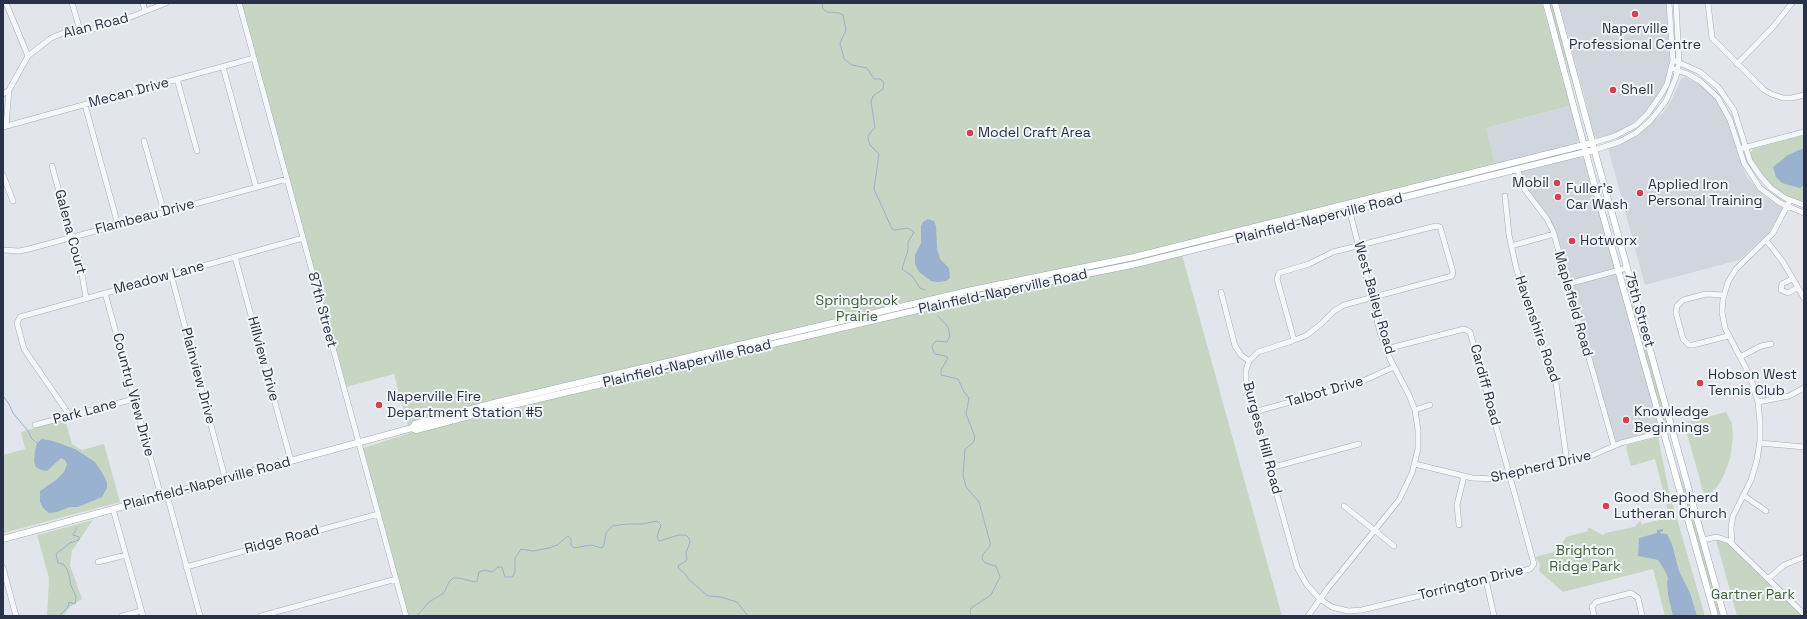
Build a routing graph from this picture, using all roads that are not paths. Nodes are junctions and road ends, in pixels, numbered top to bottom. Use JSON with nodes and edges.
{"nodes":[{"id":1,"x":6,"y":3,"type":"edge"},
{"id":2,"x":72,"y":3,"type":"edge"},
{"id":3,"x":143,"y":3,"type":"edge"},
{"id":4,"x":166,"y":3,"type":"edge"},
{"id":5,"x":239,"y":3,"type":"edge"},
{"id":6,"x":1546,"y":3,"type":"edge"},
{"id":7,"x":1555,"y":3,"type":"edge"},
{"id":8,"x":1669,"y":3,"type":"edge"},
{"id":9,"x":1676,"y":3,"type":"edge"},
{"id":10,"x":1708,"y":3,"type":"edge"},
{"id":11,"x":1792,"y":3,"type":"edge"},
{"id":12,"x":145,"y":11,"type":"junction"},
{"id":13,"x":80,"y":30,"type":"junction"},
{"id":14,"x":28,"y":56,"type":"junction"},
{"id":15,"x":254,"y":58,"type":"junction"},
{"id":16,"x":1673,"y":60,"type":"junction"},
{"id":17,"x":1679,"y":62,"type":"junction"},
{"id":18,"x":1737,"y":64,"type":"junction"},
{"id":19,"x":223,"y":67,"type":"junction"},
{"id":20,"x":1671,"y":68,"type":"junction"},
{"id":21,"x":1678,"y":70,"type":"junction"},
{"id":22,"x":176,"y":79,"type":"junction"},
{"id":23,"x":8,"y":90,"type":"junction"},
{"id":24,"x":3,"y":94,"type":"edge"},
{"id":25,"x":1804,"y":95,"type":"edge"},
{"id":26,"x":85,"y":105,"type":"junction"},
{"id":27,"x":5,"y":126,"type":"edge"},
{"id":28,"x":1804,"y":132,"type":"edge"},
{"id":29,"x":144,"y":141,"type":"dead end"},
{"id":30,"x":1593,"y":147,"type":"junction"},
{"id":31,"x":1745,"y":148,"type":"junction"},
{"id":32,"x":1585,"y":149,"type":"junction"},
{"id":33,"x":1739,"y":150,"type":"junction"},
{"id":34,"x":197,"y":151,"type":"dead end"},
{"id":35,"x":52,"y":166,"type":"dead end"},
{"id":36,"x":1517,"y":169,"type":"junction"},
{"id":37,"x":3,"y":175,"type":"edge"},
{"id":38,"x":287,"y":179,"type":"junction"},
{"id":39,"x":256,"y":187,"type":"junction"},
{"id":40,"x":1505,"y":196,"type":"dead end"},
{"id":41,"x":1790,"y":200,"type":"junction"},
{"id":42,"x":13,"y":201,"type":"dead end"},
{"id":43,"x":1804,"y":205,"type":"edge"},
{"id":44,"x":1788,"y":207,"type":"junction"},
{"id":45,"x":1349,"y":208,"type":"junction"},
{"id":46,"x":164,"y":212,"type":"junction"},
{"id":47,"x":1804,"y":213,"type":"edge"},
{"id":48,"x":118,"y":225,"type":"junction"},
{"id":49,"x":1554,"y":234,"type":"junction"},
{"id":50,"x":72,"y":238,"type":"junction"},
{"id":51,"x":303,"y":238,"type":"junction"},
{"id":52,"x":1766,"y":240,"type":"junction"},
{"id":53,"x":1358,"y":246,"type":"junction"},
{"id":54,"x":1511,"y":246,"type":"junction"},
{"id":55,"x":3,"y":250,"type":"edge"},
{"id":56,"x":235,"y":257,"type":"junction"},
{"id":57,"x":1627,"y":268,"type":"junction"},
{"id":58,"x":1619,"y":270,"type":"junction"},
{"id":59,"x":171,"y":274,"type":"junction"},
{"id":60,"x":1792,"y":279,"type":"junction"},
{"id":61,"x":1568,"y":284,"type":"junction"},
{"id":62,"x":1798,"y":288,"type":"junction"},
{"id":63,"x":1221,"y":292,"type":"dead end"},
{"id":64,"x":105,"y":293,"type":"junction"},
{"id":65,"x":1724,"y":295,"type":"junction"},
{"id":66,"x":86,"y":298,"type":"junction"},
{"id":67,"x":1371,"y":298,"type":"junction"},
{"id":68,"x":1804,"y":298,"type":"edge"},
{"id":69,"x":1728,"y":336,"type":"junction"},
{"id":70,"x":1294,"y":340,"type":"junction"},
{"id":71,"x":1770,"y":344,"type":"dead end"},
{"id":72,"x":1386,"y":349,"type":"junction"},
{"id":73,"x":1740,"y":357,"type":"junction"},
{"id":74,"x":1249,"y":361,"type":"junction"},
{"id":75,"x":1394,"y":367,"type":"junction"},
{"id":76,"x":1804,"y":388,"type":"edge"},
{"id":77,"x":134,"y":399,"type":"junction"},
{"id":78,"x":1758,"y":402,"type":"junction"},
{"id":79,"x":1430,"y":405,"type":"dead end"},
{"id":80,"x":1415,"y":410,"type":"junction"},
{"id":81,"x":1254,"y":412,"type":"junction"},
{"id":82,"x":70,"y":416,"type":"junction"},
{"id":83,"x":35,"y":426,"type":"dead end"},
{"id":84,"x":1664,"y":432,"type":"junction"},
{"id":85,"x":1675,"y":441,"type":"junction"},
{"id":86,"x":358,"y":443,"type":"junction"},
{"id":87,"x":1760,"y":443,"type":"junction"},
{"id":88,"x":1359,"y":444,"type":"dead end"},
{"id":89,"x":1614,"y":446,"type":"junction"},
{"id":90,"x":1804,"y":447,"type":"edge"},
{"id":91,"x":291,"y":461,"type":"junction"},
{"id":92,"x":1567,"y":462,"type":"junction"},
{"id":93,"x":1415,"y":464,"type":"junction"},
{"id":94,"x":1270,"y":468,"type":"junction"},
{"id":95,"x":1464,"y":476,"type":"junction"},
{"id":96,"x":1510,"y":476,"type":"junction"},
{"id":97,"x":226,"y":478,"type":"junction"},
{"id":98,"x":164,"y":495,"type":"junction"},
{"id":99,"x":1743,"y":495,"type":"junction"},
{"id":100,"x":1344,"y":506,"type":"dead end"},
{"id":101,"x":113,"y":509,"type":"junction"},
{"id":102,"x":1766,"y":511,"type":"dead end"},
{"id":103,"x":378,"y":514,"type":"junction"},
{"id":104,"x":1459,"y":525,"type":"dead end"},
{"id":105,"x":1374,"y":530,"type":"junction"},
{"id":106,"x":3,"y":539,"type":"edge"},
{"id":107,"x":1703,"y":540,"type":"junction"},
{"id":108,"x":1732,"y":544,"type":"junction"},
{"id":109,"x":1394,"y":546,"type":"dead end"},
{"id":110,"x":126,"y":555,"type":"junction"},
{"id":111,"x":1804,"y":557,"type":"edge"},
{"id":112,"x":98,"y":562,"type":"dead end"},
{"id":113,"x":186,"y":566,"type":"junction"},
{"id":114,"x":3,"y":568,"type":"edge"},
{"id":115,"x":4,"y":577,"type":"edge"},
{"id":116,"x":396,"y":579,"type":"junction"},
{"id":117,"x":1768,"y":579,"type":"junction"},
{"id":118,"x":1486,"y":580,"type":"junction"},
{"id":119,"x":1320,"y":599,"type":"junction"},
{"id":120,"x":142,"y":613,"type":"edge"},
{"id":121,"x":1804,"y":614,"type":"edge"},
{"id":122,"x":16,"y":616,"type":"edge"},
{"id":123,"x":122,"y":616,"type":"edge"},
{"id":124,"x":200,"y":616,"type":"edge"},
{"id":125,"x":261,"y":616,"type":"edge"},
{"id":126,"x":406,"y":616,"type":"edge"},
{"id":127,"x":1308,"y":616,"type":"edge"},
{"id":128,"x":1494,"y":616,"type":"edge"},
{"id":129,"x":1594,"y":616,"type":"edge"},
{"id":130,"x":1642,"y":616,"type":"edge"},
{"id":131,"x":1715,"y":616,"type":"edge"},
{"id":132,"x":1724,"y":616,"type":"edge"}],
"edges":[{"from":1,"to":14,"type":"street"},
{"from":2,"to":13,"type":"street"},
{"from":3,"to":12,"type":"street"},
{"from":4,"to":12,"type":"street","name":"Alan Road"},
{"from":5,"to":15,"type":"street","name":"87th Street"},
{"from":6,"to":32,"type":"main road","name":"75th Street"},
{"from":7,"to":30,"type":"main road","name":"75th Street"},
{"from":8,"to":16,"type":"street"},
{"from":9,"to":17,"type":"street"},
{"from":10,"to":18,"type":"street"},
{"from":11,"to":18,"type":"street"},
{"from":12,"to":13,"type":"street","name":"Alan Road"},
{"from":13,"to":14,"type":"street","name":"Alan Road"},
{"from":14,"to":23,"type":"street","name":"Alan Road"},
{"from":15,"to":19,"type":"street","name":"Mecan Drive"},
{"from":15,"to":38,"type":"street","name":"87th Street"},
{"from":16,"to":17,"type":"street"},
{"from":16,"to":20,"type":"street"},
{"from":17,"to":21,"type":"street"},
{"from":17,"to":31,"type":"street"},
{"from":18,"to":25,"type":"street"},
{"from":19,"to":22,"type":"street","name":"Mecan Drive"},
{"from":19,"to":39,"type":"street"},
{"from":20,"to":21,"type":"street"},
{"from":20,"to":30,"type":"street"},
{"from":21,"to":30,"type":"street"},
{"from":21,"to":33,"type":"street"},
{"from":22,"to":26,"type":"street","name":"Mecan Drive"},
{"from":22,"to":34,"type":"street"},
{"from":23,"to":24,"type":"street","name":"Alan Road"},
{"from":23,"to":27,"type":"street"},
{"from":26,"to":27,"type":"street","name":"Mecan Drive"},
{"from":26,"to":48,"type":"street"},
{"from":28,"to":31,"type":"street"},
{"from":29,"to":46,"type":"street"},
{"from":30,"to":32,"type":"main road","name":"Plainfield-Naperville Road"},
{"from":30,"to":57,"type":"main road","name":"75th Street"},
{"from":31,"to":33,"type":"street"},
{"from":31,"to":41,"type":"street"},
{"from":32,"to":36,"type":"main road","name":"Plainfield-Naperville Road"},
{"from":32,"to":45,"type":"main road","name":"Plainfield-Naperville Road"},
{"from":32,"to":58,"type":"main road","name":"75th Street"},
{"from":33,"to":44,"type":"street"},
{"from":35,"to":50,"type":"street","name":"Galena Court"},
{"from":36,"to":45,"type":"main road","name":"Plainfield-Naperville Road"},
{"from":36,"to":49,"type":"street","name":"Maplefield Road"},
{"from":37,"to":42,"type":"street"},
{"from":38,"to":39,"type":"street","name":"Flambeau Drive"},
{"from":38,"to":51,"type":"street","name":"87th Street"},
{"from":39,"to":46,"type":"street","name":"Flambeau Drive"},
{"from":40,"to":54,"type":"street","name":"Havenshire Road"},
{"from":41,"to":43,"type":"street"},
{"from":41,"to":44,"type":"street"},
{"from":44,"to":47,"type":"street"},
{"from":44,"to":52,"type":"street"},
{"from":45,"to":53,"type":"street","name":"West Bailey Road"},
{"from":45,"to":86,"type":"main road","name":"Plainfield-Naperville Road"},
{"from":46,"to":48,"type":"street","name":"Flambeau Drive"},
{"from":48,"to":50,"type":"street","name":"Flambeau Drive"},
{"from":49,"to":54,"type":"street"},
{"from":49,"to":61,"type":"street","name":"Maplefield Road"},
{"from":50,"to":55,"type":"street","name":"Flambeau Drive"},
{"from":50,"to":66,"type":"street","name":"Galena Court"},
{"from":51,"to":56,"type":"street","name":"Meadow Lane"},
{"from":51,"to":86,"type":"street","name":"87th Street"},
{"from":52,"to":60,"type":"street"},
{"from":52,"to":65,"type":"street"},
{"from":53,"to":67,"type":"street","name":"West Bailey Road"},
{"from":53,"to":67,"type":"street","name":"Burgess Hill Road"},
{"from":53,"to":70,"type":"street"},
{"from":54,"to":92,"type":"street","name":"Havenshire Road"},
{"from":56,"to":59,"type":"street","name":"Meadow Lane"},
{"from":56,"to":91,"type":"street","name":"Hillview Drive"},
{"from":57,"to":58,"type":"street"},
{"from":57,"to":85,"type":"main road","name":"75th Street"},
{"from":58,"to":61,"type":"street"},
{"from":58,"to":84,"type":"main road","name":"75th Street"},
{"from":59,"to":64,"type":"street","name":"Meadow Lane"},
{"from":59,"to":97,"type":"street","name":"Plainview Drive"},
{"from":60,"to":62,"type":"street"},
{"from":60,"to":62,"type":"street"},
{"from":61,"to":89,"type":"street","name":"Maplefield Road"},
{"from":62,"to":68,"type":"street"},
{"from":63,"to":74,"type":"street"},
{"from":64,"to":66,"type":"street","name":"Meadow Lane"},
{"from":64,"to":77,"type":"street","name":"Country View Drive"},
{"from":65,"to":69,"type":"street"},
{"from":65,"to":69,"type":"street"},
{"from":66,"to":82,"type":"street","name":"Meadow Lane"},
{"from":67,"to":70,"type":"street","name":"Burgess Hill Road"},
{"from":67,"to":72,"type":"street","name":"West Bailey Road"},
{"from":69,"to":73,"type":"street"},
{"from":70,"to":74,"type":"street","name":"Burgess Hill Road"},
{"from":71,"to":73,"type":"street"},
{"from":72,"to":75,"type":"street","name":"West Bailey Road"},
{"from":72,"to":96,"type":"street","name":"Cardiff Road"},
{"from":73,"to":78,"type":"street"},
{"from":74,"to":81,"type":"street","name":"Burgess Hill Road"},
{"from":75,"to":80,"type":"street","name":"West Bailey Road"},
{"from":75,"to":81,"type":"street","name":"Talbot Drive"},
{"from":76,"to":78,"type":"street"},
{"from":77,"to":82,"type":"street","name":"Park Lane"},
{"from":77,"to":98,"type":"street","name":"Country View Drive"},
{"from":78,"to":87,"type":"street"},
{"from":79,"to":80,"type":"street"},
{"from":80,"to":93,"type":"street","name":"West Bailey Road"},
{"from":81,"to":94,"type":"street","name":"Burgess Hill Road"},
{"from":82,"to":83,"type":"street","name":"Park Lane"},
{"from":84,"to":85,"type":"main road"},
{"from":84,"to":89,"type":"street","name":"Shepherd Drive"},
{"from":84,"to":131,"type":"main road","name":"75th Street"},
{"from":85,"to":107,"type":"main road","name":"75th Street"},
{"from":86,"to":91,"type":"main road","name":"Plainfield-Naperville Road"},
{"from":86,"to":103,"type":"street","name":"87th Street"},
{"from":87,"to":90,"type":"street"},
{"from":87,"to":99,"type":"street"},
{"from":88,"to":94,"type":"street"},
{"from":89,"to":92,"type":"street","name":"Shepherd Drive"},
{"from":91,"to":97,"type":"main road","name":"Plainfield-Naperville Road"},
{"from":92,"to":96,"type":"street","name":"Shepherd Drive"},
{"from":93,"to":95,"type":"street","name":"Shepherd Drive"},
{"from":93,"to":105,"type":"street","name":"West Bailey Road"},
{"from":94,"to":119,"type":"street","name":"Burgess Hill Road"},
{"from":95,"to":96,"type":"street","name":"Shepherd Drive"},
{"from":95,"to":104,"type":"street"},
{"from":96,"to":118,"type":"street","name":"Torrington Drive"},
{"from":97,"to":98,"type":"main road","name":"Plainfield-Naperville Road"},
{"from":98,"to":101,"type":"main road","name":"Plainfield-Naperville Road"},
{"from":98,"to":113,"type":"street","name":"Country View Drive"},
{"from":99,"to":102,"type":"street"},
{"from":99,"to":108,"type":"street"},
{"from":100,"to":105,"type":"street"},
{"from":101,"to":106,"type":"main road","name":"Plainfield-Naperville Road"},
{"from":101,"to":110,"type":"street"},
{"from":103,"to":113,"type":"street","name":"Ridge Road"},
{"from":103,"to":116,"type":"street","name":"87th Street"},
{"from":105,"to":109,"type":"street"},
{"from":105,"to":119,"type":"street","name":"West Bailey Road"},
{"from":107,"to":108,"type":"street"},
{"from":107,"to":132,"type":"main road","name":"75th Street"},
{"from":108,"to":117,"type":"street"},
{"from":110,"to":112,"type":"street"},
{"from":110,"to":120,"type":"street"},
{"from":111,"to":117,"type":"street"},
{"from":113,"to":124,"type":"street","name":"Country View Drive"},
{"from":114,"to":115,"type":"street"},
{"from":115,"to":122,"type":"street"},
{"from":116,"to":125,"type":"street"},
{"from":116,"to":126,"type":"street","name":"87th Street"},
{"from":117,"to":121,"type":"street"},
{"from":118,"to":119,"type":"street","name":"Torrington Drive"},
{"from":118,"to":128,"type":"street"},
{"from":119,"to":127,"type":"street","name":"West Bailey Road"},
{"from":120,"to":123,"type":"street"},
{"from":129,"to":130,"type":"street"}]}
